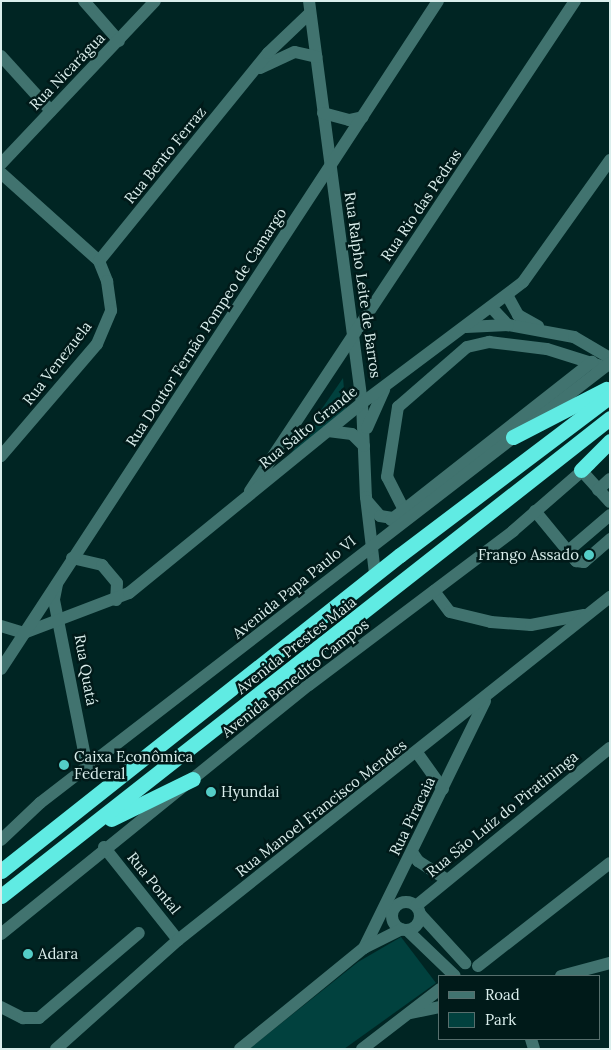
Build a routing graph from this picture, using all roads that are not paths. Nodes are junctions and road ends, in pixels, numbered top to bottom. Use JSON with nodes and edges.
{"nodes":[{"id":1,"x":84,"y":1,"type":"edge"},
{"id":2,"x":156,"y":1,"type":"edge"},
{"id":3,"x":438,"y":1,"type":"edge"},
{"id":4,"x":575,"y":1,"type":"edge"},
{"id":5,"x":309,"y":7,"type":"edge"},
{"id":6,"x":119,"y":41,"type":"junction"},
{"id":7,"x":1,"y":56,"type":"edge"},
{"id":8,"x":316,"y":57,"type":"junction"},
{"id":9,"x":256,"y":70,"type":"junction"},
{"id":10,"x":50,"y":111,"type":"junction"},
{"id":11,"x":323,"y":112,"type":"junction"},
{"id":12,"x":363,"y":117,"type":"junction"},
{"id":13,"x":610,"y":160,"type":"edge"},
{"id":14,"x":1,"y":164,"type":"edge"},
{"id":15,"x":331,"y":167,"type":"junction"},
{"id":16,"x":1,"y":172,"type":"edge"},
{"id":17,"x":99,"y":261,"type":"junction"},
{"id":18,"x":507,"y":295,"type":"junction"},
{"id":19,"x":491,"y":307,"type":"junction"},
{"id":20,"x":508,"y":325,"type":"junction"},
{"id":21,"x":466,"y":326,"type":"junction"},
{"id":22,"x":547,"y":331,"type":"junction"},
{"id":23,"x":352,"y":338,"type":"junction"},
{"id":24,"x":592,"y":362,"type":"junction"},
{"id":25,"x":608,"y":362,"type":"edge"},
{"id":26,"x":386,"y":386,"type":"junction"},
{"id":27,"x":610,"y":387,"type":"edge"},
{"id":28,"x":610,"y":396,"type":"edge"},
{"id":29,"x":362,"y":403,"type":"junction"},
{"id":30,"x":610,"y":418,"type":"edge"},
{"id":31,"x":328,"y":431,"type":"junction"},
{"id":32,"x":513,"y":437,"type":"junction"},
{"id":33,"x":610,"y":441,"type":"edge"},
{"id":34,"x":364,"y":446,"type":"junction"},
{"id":35,"x":610,"y":450,"type":"edge"},
{"id":36,"x":1,"y":456,"type":"edge"},
{"id":37,"x":581,"y":470,"type":"junction"},
{"id":38,"x":610,"y":479,"type":"edge"},
{"id":39,"x":598,"y":490,"type":"junction"},
{"id":40,"x":366,"y":497,"type":"junction"},
{"id":41,"x":243,"y":502,"type":"junction"},
{"id":42,"x":610,"y":502,"type":"edge"},
{"id":43,"x":536,"y":511,"type":"junction"},
{"id":44,"x":407,"y":512,"type":"junction"},
{"id":45,"x":610,"y":515,"type":"edge"},
{"id":46,"x":610,"y":539,"type":"edge"},
{"id":47,"x":372,"y":547,"type":"junction"},
{"id":48,"x":568,"y":551,"type":"junction"},
{"id":49,"x":72,"y":558,"type":"junction"},
{"id":50,"x":376,"y":574,"type":"junction"},
{"id":51,"x":58,"y":580,"type":"junction"},
{"id":52,"x":434,"y":591,"type":"junction"},
{"id":53,"x":610,"y":598,"type":"edge"},
{"id":54,"x":116,"y":600,"type":"junction"},
{"id":55,"x":589,"y":613,"type":"junction"},
{"id":56,"x":61,"y":620,"type":"junction"},
{"id":57,"x":1,"y":626,"type":"edge"},
{"id":58,"x":24,"y":633,"type":"junction"},
{"id":59,"x":1,"y":669,"type":"edge"},
{"id":60,"x":486,"y":697,"type":"junction"},
{"id":61,"x":610,"y":748,"type":"edge"},
{"id":62,"x":418,"y":754,"type":"junction"},
{"id":63,"x":87,"y":767,"type":"junction"},
{"id":64,"x":193,"y":779,"type":"junction"},
{"id":65,"x":442,"y":790,"type":"junction"},
{"id":66,"x":82,"y":833,"type":"junction"},
{"id":67,"x":1,"y":840,"type":"edge"},
{"id":68,"x":104,"y":847,"type":"junction"},
{"id":69,"x":412,"y":852,"type":"junction"},
{"id":70,"x":610,"y":863,"type":"edge"},
{"id":71,"x":1,"y":871,"type":"edge"},
{"id":72,"x":446,"y":879,"type":"junction"},
{"id":73,"x":1,"y":896,"type":"edge"},
{"id":74,"x":418,"y":910,"type":"junction"},
{"id":75,"x":404,"y":930,"type":"junction"},
{"id":76,"x":139,"y":933,"type":"dead end"},
{"id":77,"x":1,"y":934,"type":"edge"},
{"id":78,"x":178,"y":940,"type":"junction"},
{"id":79,"x":364,"y":948,"type":"junction"},
{"id":80,"x":610,"y":962,"type":"edge"},
{"id":81,"x":475,"y":969,"type":"edge"},
{"id":82,"x":454,"y":975,"type":"edge"},
{"id":83,"x":458,"y":975,"type":"edge"},
{"id":84,"x":564,"y":975,"type":"edge"},
{"id":85,"x":438,"y":990,"type":"edge"},
{"id":86,"x":438,"y":1006,"type":"edge"},
{"id":87,"x":1,"y":1007,"type":"edge"},
{"id":88,"x":406,"y":1014,"type":"junction"},
{"id":89,"x":56,"y":1049,"type":"edge"},
{"id":90,"x":240,"y":1049,"type":"edge"},
{"id":91,"x":362,"y":1049,"type":"edge"}],
"edges":[{"from":1,"to":6,"type":"street"},
{"from":2,"to":6,"type":"street","name":"Rua Nicarágua"},
{"from":3,"to":12,"type":"street","name":"Rua Doutor Fernão Pompeo de Camargo"},
{"from":4,"to":23,"type":"street","name":"Rua Rio das Pedras"},
{"from":5,"to":8,"type":"street","name":"Rua Ralpho Leite de Barros"},
{"from":5,"to":9,"type":"street","name":"Rua Bento Ferraz"},
{"from":6,"to":10,"type":"street","name":"Rua Nicarágua"},
{"from":7,"to":10,"type":"street"},
{"from":8,"to":9,"type":"street","name":"Rua Bento Ferraz"},
{"from":8,"to":11,"type":"street","name":"Rua Ralpho Leite de Barros"},
{"from":9,"to":17,"type":"street","name":"Rua Bento Ferraz"},
{"from":10,"to":14,"type":"street","name":"Rua Nicarágua"},
{"from":11,"to":12,"type":"street"},
{"from":11,"to":15,"type":"street","name":"Rua Ralpho Leite de Barros"},
{"from":12,"to":15,"type":"street","name":"Rua Doutor Fernão Pompeo de Camargo"},
{"from":13,"to":18,"type":"street","name":"Rua Salto Grande"},
{"from":15,"to":23,"type":"street","name":"Rua Ralpho Leite de Barros"},
{"from":15,"to":49,"type":"street","name":"Rua Doutor Fernão Pompeo de Camargo"},
{"from":16,"to":17,"type":"street"},
{"from":17,"to":36,"type":"street","name":"Rua Venezuela"},
{"from":18,"to":19,"type":"street","name":"Rua Salto Grande"},
{"from":18,"to":22,"type":"street"},
{"from":19,"to":20,"type":"street"},
{"from":19,"to":21,"type":"street","name":"Rua Salto Grande"},
{"from":20,"to":21,"type":"street"},
{"from":20,"to":22,"type":"street"},
{"from":21,"to":26,"type":"street","name":"Rua Salto Grande"},
{"from":22,"to":25,"type":"street"},
{"from":23,"to":29,"type":"street","name":"Rua Ralpho Leite de Barros"},
{"from":23,"to":41,"type":"street","name":"Rua Rio das Pedras"},
{"from":24,"to":25,"type":"street"},
{"from":24,"to":44,"type":"street"},
{"from":24,"to":44,"type":"street"},
{"from":25,"to":32,"type":"street","name":"Avenida Papa Paulo VI"},
{"from":26,"to":29,"type":"street","name":"Rua Salto Grande"},
{"from":26,"to":34,"type":"street"},
{"from":27,"to":32,"type":"highway"},
{"from":28,"to":50,"type":"highway","name":"Avenida Prestes Maia"},
{"from":29,"to":31,"type":"street","name":"Rua Salto Grande"},
{"from":29,"to":34,"type":"street","name":"Rua Ralpho Leite de Barros"},
{"from":30,"to":66,"type":"highway","name":"Avenida Prestes Maia"},
{"from":31,"to":34,"type":"street"},
{"from":31,"to":41,"type":"street","name":"Rua Salto Grande"},
{"from":32,"to":44,"type":"street","name":"Avenida Papa Paulo VI"},
{"from":33,"to":37,"type":"highway"},
{"from":34,"to":40,"type":"street","name":"Rua Ralpho Leite de Barros"},
{"from":35,"to":37,"type":"street","name":"Avenida Benedito Campos"},
{"from":37,"to":39,"type":"street"},
{"from":37,"to":43,"type":"street","name":"Avenida Benedito Campos"},
{"from":38,"to":39,"type":"street"},
{"from":39,"to":42,"type":"street"},
{"from":40,"to":44,"type":"street"},
{"from":40,"to":47,"type":"street","name":"Rua Ralpho Leite de Barros"},
{"from":41,"to":54,"type":"street","name":"Rua Salto Grande"},
{"from":43,"to":48,"type":"street"},
{"from":43,"to":52,"type":"street","name":"Avenida Benedito Campos"},
{"from":44,"to":47,"type":"street","name":"Avenida Papa Paulo VI"},
{"from":45,"to":48,"type":"street"},
{"from":46,"to":48,"type":"street"},
{"from":47,"to":50,"type":"street","name":"Rua Ralpho Leite de Barros"},
{"from":47,"to":63,"type":"street","name":"Avenida Papa Paulo VI"},
{"from":49,"to":51,"type":"street","name":"Rua Doutor Fernão Pompeo de Camargo"},
{"from":49,"to":54,"type":"street"},
{"from":50,"to":71,"type":"highway","name":"Avenida Prestes Maia"},
{"from":51,"to":56,"type":"street","name":"Rua Quatá"},
{"from":51,"to":58,"type":"street","name":"Rua Doutor Fernão Pompeo de Camargo"},
{"from":52,"to":55,"type":"street"},
{"from":52,"to":64,"type":"street","name":"Avenida Benedito Campos"},
{"from":53,"to":55,"type":"street","name":"Rua Manoel Francisco Mendes"},
{"from":54,"to":56,"type":"street","name":"Rua Salto Grande"},
{"from":55,"to":60,"type":"street","name":"Rua Manoel Francisco Mendes"},
{"from":56,"to":58,"type":"street","name":"Rua Salto Grande"},
{"from":56,"to":63,"type":"street","name":"Rua Quatá"},
{"from":57,"to":58,"type":"street"},
{"from":58,"to":59,"type":"street","name":"Rua Doutor Fernão Pompeo de Camargo"},
{"from":60,"to":62,"type":"street","name":"Rua Manoel Francisco Mendes"},
{"from":60,"to":65,"type":"street","name":"Rua Piracaia"},
{"from":61,"to":72,"type":"street","name":"Rua São Luíz do Piratininga"},
{"from":62,"to":65,"type":"street"},
{"from":62,"to":78,"type":"street","name":"Rua Manoel Francisco Mendes"},
{"from":63,"to":67,"type":"street","name":"Avenida Papa Paulo VI"},
{"from":64,"to":66,"type":"highway"},
{"from":64,"to":68,"type":"street","name":"Avenida Benedito Campos"},
{"from":65,"to":69,"type":"street","name":"Rua Piracaia"},
{"from":66,"to":73,"type":"highway","name":"Avenida Prestes Maia"},
{"from":68,"to":77,"type":"street","name":"Avenida Benedito Campos"},
{"from":68,"to":78,"type":"street","name":"Rua Pontal"},
{"from":69,"to":72,"type":"street"},
{"from":69,"to":79,"type":"street","name":"Rua Piracaia"},
{"from":70,"to":81,"type":"street"},
{"from":72,"to":74,"type":"street","name":"Rua São Luíz do Piratininga"},
{"from":74,"to":75,"type":"street"},
{"from":74,"to":75,"type":"street"},
{"from":74,"to":81,"type":"street"},
{"from":75,"to":79,"type":"street"},
{"from":75,"to":82,"type":"street"},
{"from":76,"to":87,"type":"street"},
{"from":78,"to":89,"type":"street","name":"Rua Manoel Francisco Mendes"},
{"from":79,"to":90,"type":"street"},
{"from":80,"to":84,"type":"street"},
{"from":81,"to":83,"type":"street"},
{"from":85,"to":88,"type":"street"},
{"from":86,"to":88,"type":"street"},
{"from":88,"to":91,"type":"street"}]}
